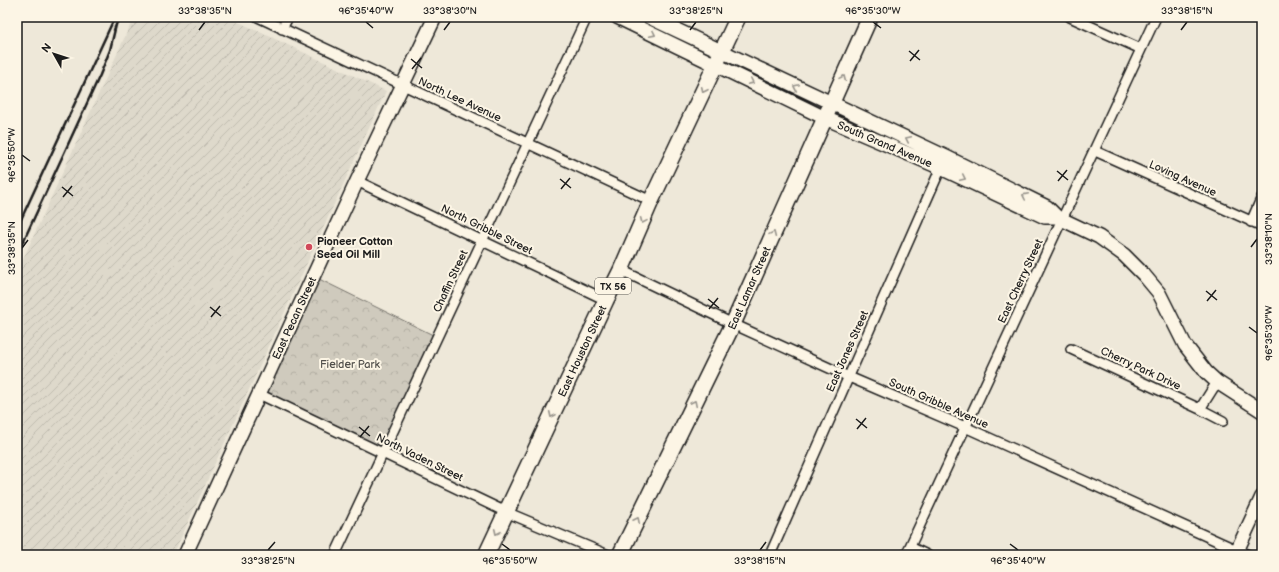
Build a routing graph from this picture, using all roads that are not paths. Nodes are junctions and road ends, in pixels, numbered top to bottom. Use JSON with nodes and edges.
{"nodes":[{"id":1,"x":258,"y":17,"type":"edge"},
{"id":2,"x":288,"y":17,"type":"edge"},
{"id":3,"x":435,"y":17,"type":"edge"},
{"id":4,"x":587,"y":17,"type":"edge"},
{"id":5,"x":617,"y":17,"type":"edge"},
{"id":6,"x":649,"y":17,"type":"edge"},
{"id":7,"x":738,"y":17,"type":"edge"},
{"id":8,"x":870,"y":17,"type":"edge"},
{"id":9,"x":1070,"y":17,"type":"edge"},
{"id":10,"x":1156,"y":17,"type":"edge"},
{"id":11,"x":282,"y":28,"type":"junction"},
{"id":12,"x":1141,"y":49,"type":"junction"},
{"id":13,"x":719,"y":58,"type":"junction"},
{"id":14,"x":402,"y":85,"type":"junction"},
{"id":15,"x":832,"y":104,"type":"junction"},
{"id":16,"x":857,"y":116,"type":"junction"},
{"id":17,"x":825,"y":118,"type":"junction"},
{"id":18,"x":851,"y":130,"type":"junction"},
{"id":19,"x":527,"y":143,"type":"junction"},
{"id":20,"x":1095,"y":151,"type":"junction"},
{"id":21,"x":943,"y":162,"type":"junction"},
{"id":22,"x":357,"y":181,"type":"junction"},
{"id":23,"x":1262,"y":197,"type":"edge"},
{"id":24,"x":651,"y":202,"type":"junction"},
{"id":25,"x":1060,"y":218,"type":"junction"},
{"id":26,"x":1251,"y":222,"type":"junction"},
{"id":27,"x":1262,"y":226,"type":"edge"},
{"id":28,"x":482,"y":241,"type":"junction"},
{"id":29,"x":622,"y":270,"type":"junction"},
{"id":30,"x":606,"y":300,"type":"junction"},
{"id":31,"x":733,"y":324,"type":"junction"},
{"id":32,"x":1071,"y":349,"type":"dead end"},
{"id":33,"x":849,"y":377,"type":"junction"},
{"id":34,"x":1217,"y":382,"type":"junction"},
{"id":35,"x":259,"y":394,"type":"junction"},
{"id":36,"x":1200,"y":409,"type":"junction"},
{"id":37,"x":1262,"y":411,"type":"edge"},
{"id":38,"x":1223,"y":421,"type":"dead end"},
{"id":39,"x":965,"y":427,"type":"junction"},
{"id":40,"x":382,"y":452,"type":"junction"},
{"id":41,"x":1262,"y":497,"type":"edge"},
{"id":42,"x":506,"y":512,"type":"junction"},
{"id":43,"x":908,"y":551,"type":"edge"},
{"id":44,"x":1240,"y":553,"type":"edge"},
{"id":45,"x":185,"y":555,"type":"edge"},
{"id":46,"x":335,"y":555,"type":"edge"},
{"id":47,"x":486,"y":555,"type":"edge"},
{"id":48,"x":608,"y":555,"type":"edge"},
{"id":49,"x":620,"y":555,"type":"edge"},
{"id":50,"x":770,"y":555,"type":"edge"},
{"id":51,"x":927,"y":555,"type":"edge"}],
"edges":[{"from":1,"to":11,"type":"street","name":"North Lee Avenue"},
{"from":2,"to":11,"type":"street"},
{"from":3,"to":14,"type":"street","name":"East Pecan Street"},
{"from":4,"to":19,"type":"street","name":"Chaffin Street"},
{"from":5,"to":13,"type":"street","one_way":true},
{"from":6,"to":13,"type":"street"},
{"from":7,"to":13,"type":"main road","name":"East Houston Street","number":"TX 56"},
{"from":15,"to":8,"type":"main road","name":"East Lamar Street","one_way":true},
{"from":9,"to":12,"type":"street"},
{"from":10,"to":12,"type":"street","name":"East Cherry Street"},
{"from":11,"to":14,"type":"street","name":"North Lee Avenue"},
{"from":12,"to":20,"type":"street","name":"East Cherry Street"},
{"from":15,"to":13,"type":"street","name":"South Grand Avenue","one_way":true},
{"from":13,"to":17,"type":"street","name":"South Grand Avenue","one_way":true},
{"from":13,"to":24,"type":"main road","name":"East Houston Street","number":"TX 56","one_way":true},
{"from":14,"to":19,"type":"street","name":"North Lee Avenue"},
{"from":14,"to":22,"type":"street","name":"East Pecan Street"},
{"from":15,"to":16,"type":"street","name":"South Grand Avenue"},
{"from":15,"to":17,"type":"main road","name":"East Lamar Street"},
{"from":16,"to":18,"type":"street"},
{"from":21,"to":16,"type":"street","name":"South Grand Avenue","one_way":true},
{"from":17,"to":18,"type":"street","name":"South Grand Avenue"},
{"from":31,"to":17,"type":"main road","name":"East Lamar Street","one_way":true},
{"from":18,"to":21,"type":"street","name":"South Grand Avenue"},
{"from":19,"to":24,"type":"street","name":"North Lee Avenue"},
{"from":19,"to":28,"type":"street","name":"Chaffin Street"},
{"from":20,"to":25,"type":"street","name":"East Cherry Street"},
{"from":20,"to":26,"type":"street","name":"Loving Avenue"},
{"from":21,"to":25,"type":"street","name":"South Grand Avenue"},
{"from":21,"to":33,"type":"street","name":"East Jones Street"},
{"from":22,"to":28,"type":"street","name":"North Gribble Street"},
{"from":22,"to":35,"type":"street","name":"East Pecan Street"},
{"from":23,"to":26,"type":"street"},
{"from":24,"to":29,"type":"main road","name":"East Houston Street","number":"TX 56","one_way":true},
{"from":25,"to":34,"type":"street","name":"South Grand Avenue"},
{"from":25,"to":39,"type":"street","name":"East Cherry Street"},
{"from":26,"to":27,"type":"street","name":"Loving Avenue"},
{"from":28,"to":30,"type":"street","name":"North Gribble Street"},
{"from":28,"to":40,"type":"street","name":"Chaffin Street"},
{"from":29,"to":30,"type":"main road","name":"East Houston Street","number":"TX 56"},
{"from":29,"to":31,"type":"street","name":"South Gribble Avenue"},
{"from":30,"to":42,"type":"main road","name":"East Houston Street","number":"TX 56","one_way":true},
{"from":31,"to":33,"type":"street","name":"South Gribble Avenue"},
{"from":49,"to":31,"type":"main road","name":"East Lamar Street","one_way":true},
{"from":32,"to":36,"type":"street","name":"Cherry Park Drive"},
{"from":33,"to":39,"type":"street","name":"South Gribble Avenue"},
{"from":33,"to":50,"type":"street","name":"East Jones Street"},
{"from":34,"to":36,"type":"street"},
{"from":34,"to":37,"type":"street","name":"South Grand Avenue"},
{"from":35,"to":40,"type":"street","name":"North Vaden Street"},
{"from":35,"to":45,"type":"street","name":"East Pecan Street"},
{"from":36,"to":38,"type":"street","name":"Cherry Park Drive"},
{"from":39,"to":43,"type":"street","name":"East Cherry Street"},
{"from":39,"to":44,"type":"street","name":"South Gribble Avenue"},
{"from":40,"to":42,"type":"street","name":"North Vaden Street"},
{"from":40,"to":46,"type":"street","name":"Chaffin Street"},
{"from":41,"to":44,"type":"street"},
{"from":42,"to":47,"type":"main road","name":"East Houston Street","number":"TX 56","one_way":true},
{"from":42,"to":48,"type":"street","name":"North Vaden Street"},
{"from":43,"to":51,"type":"street"}]}
